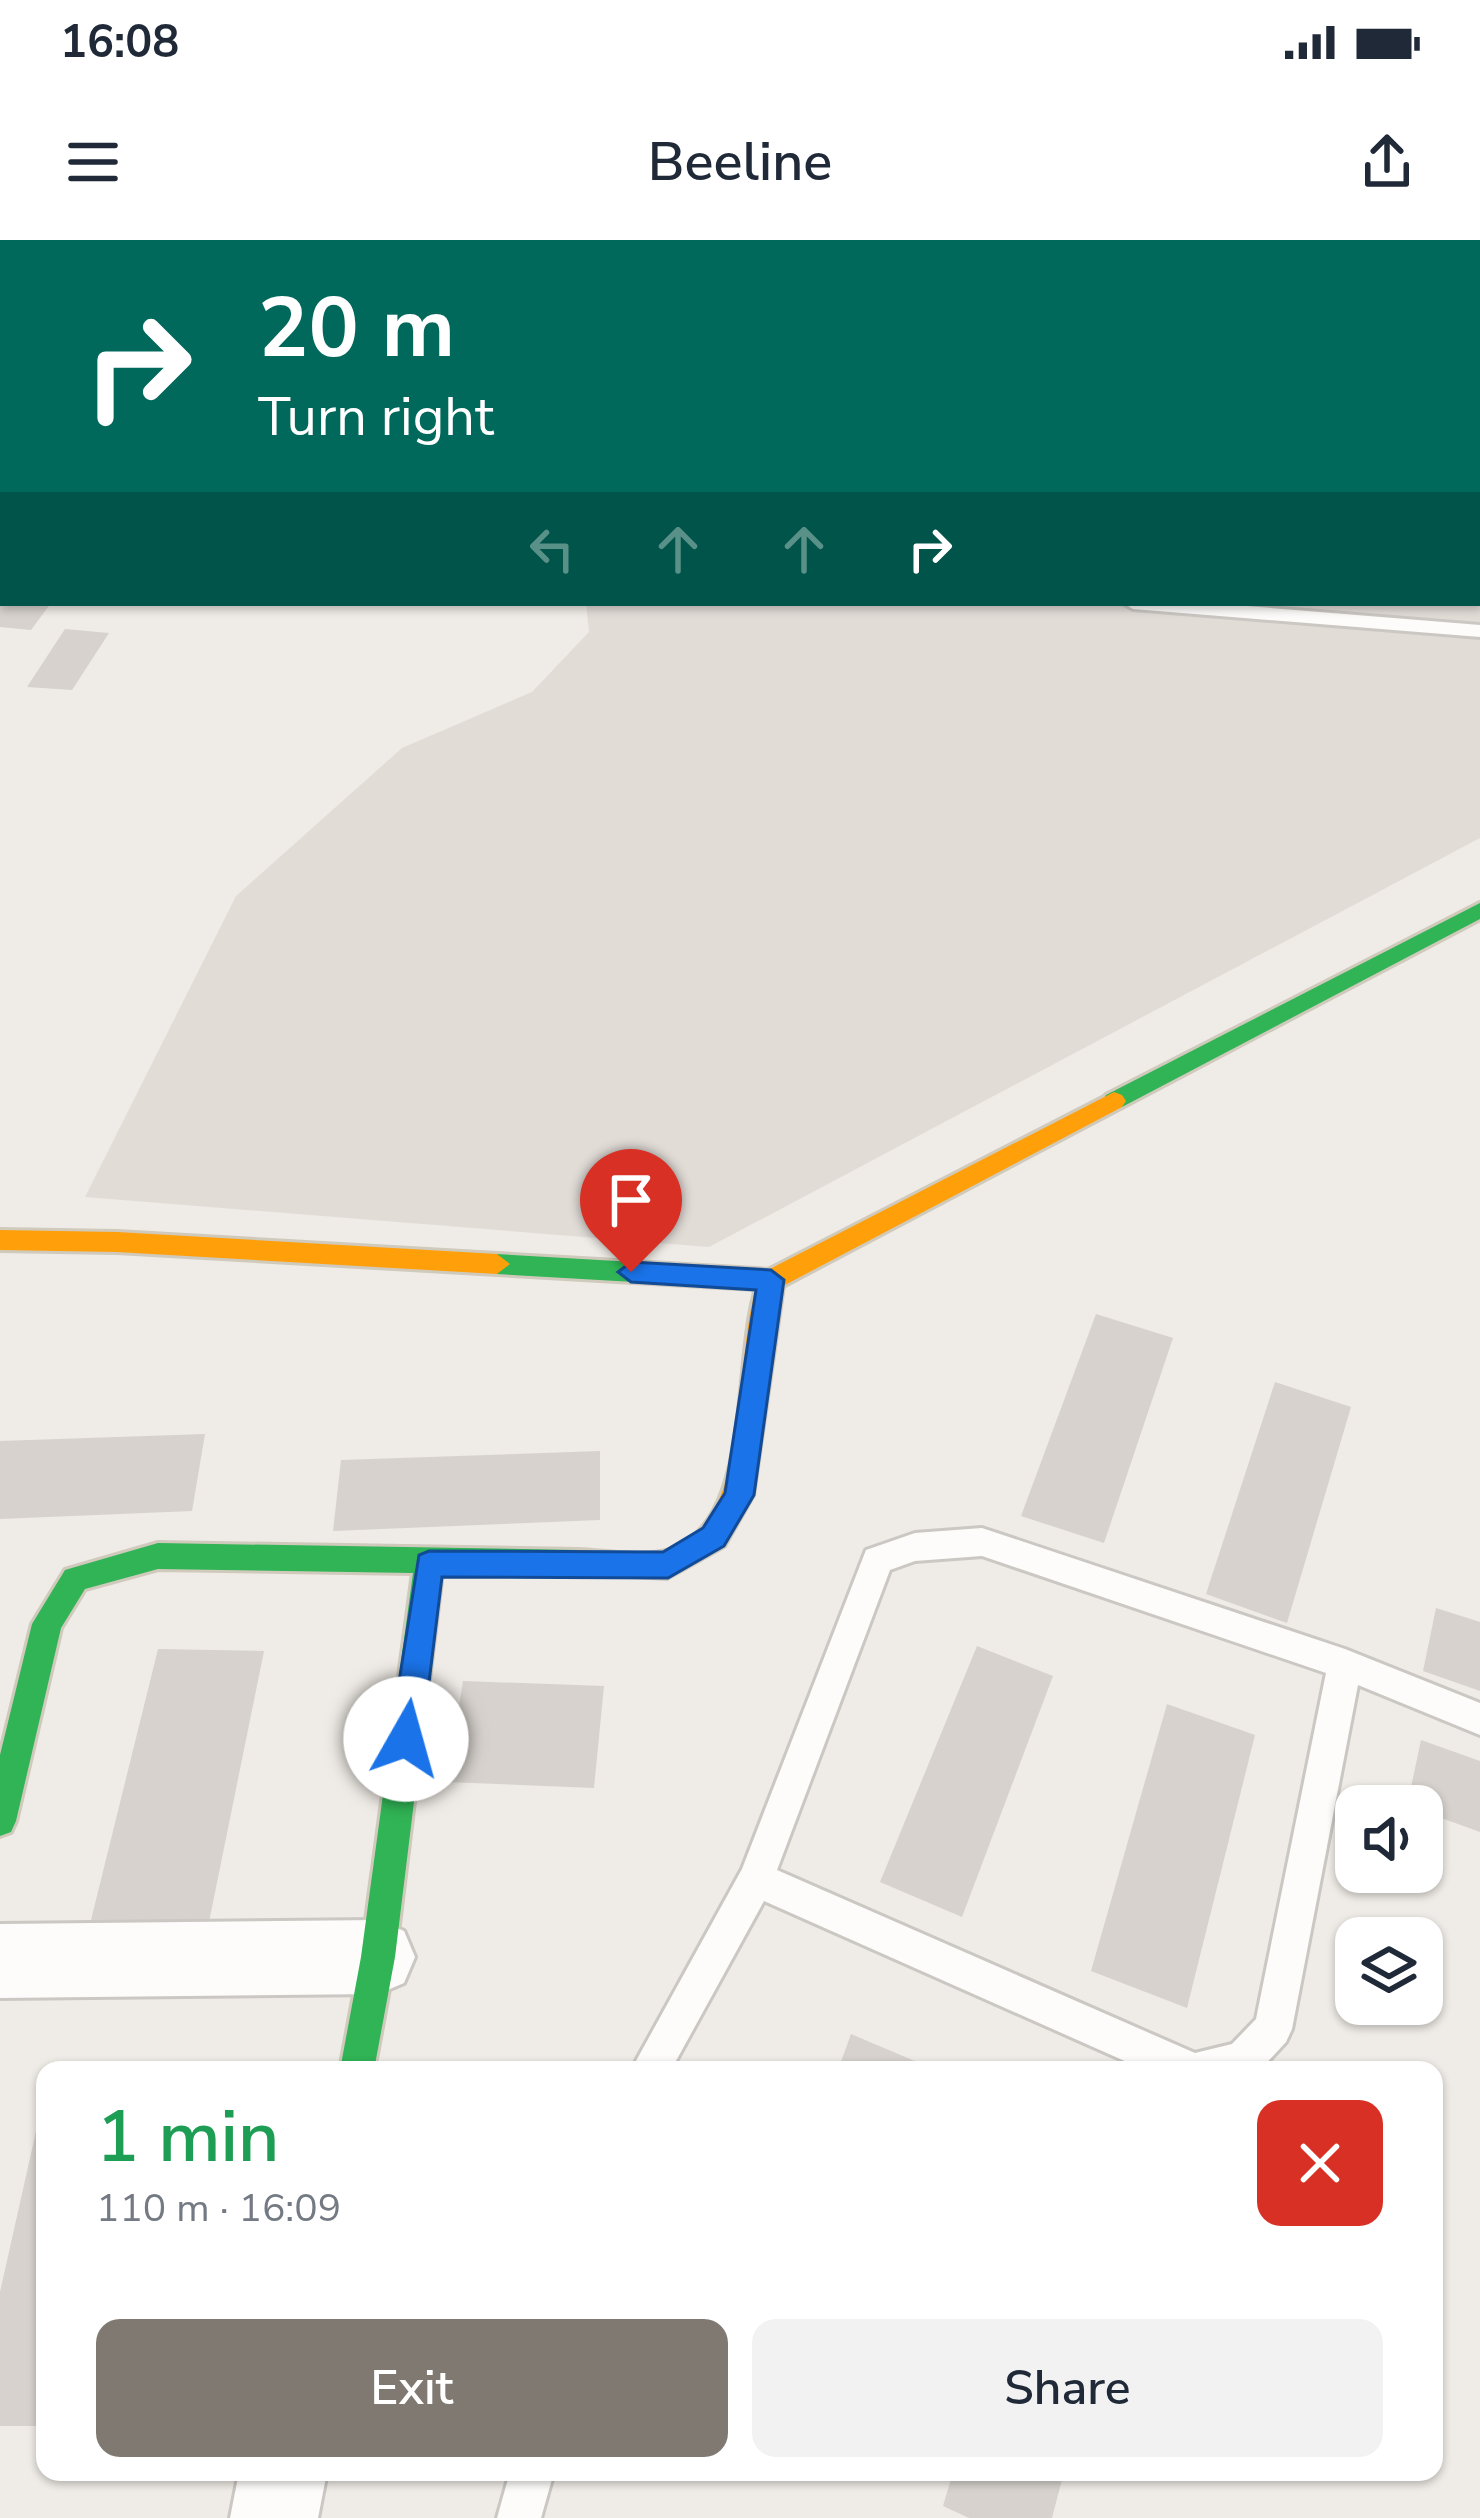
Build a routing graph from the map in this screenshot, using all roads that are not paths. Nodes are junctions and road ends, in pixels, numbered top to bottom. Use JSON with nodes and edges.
{"nodes":[{"id":1,"x":1169,"y":606,"type":"edge"},
{"id":2,"x":1480,"y":632,"type":"edge"},
{"id":3,"x":1480,"y":910,"type":"edge"},
{"id":4,"x":0,"y":1240,"type":"edge"},
{"id":5,"x":771,"y":1280,"type":"junction"},
{"id":6,"x":429,"y":1564,"type":"junction"},
{"id":7,"x":1345,"y":1664,"type":"junction"},
{"id":8,"x":1480,"y":1719,"type":"edge"},
{"id":9,"x":0,"y":1821,"type":"edge"},
{"id":10,"x":756,"y":1879,"type":"junction"},
{"id":11,"x":378,"y":1957,"type":"junction"},
{"id":12,"x":0,"y":1960,"type":"edge"},
{"id":13,"x":359,"y":2061,"type":"edge"},
{"id":14,"x":655,"y":2061,"type":"edge"},
{"id":15,"x":1169,"y":2061,"type":"edge"},
{"id":16,"x":1243,"y":2061,"type":"edge"},
{"id":17,"x":281,"y":2481,"type":"edge"},
{"id":18,"x":529,"y":2481,"type":"edge"},
{"id":19,"x":274,"y":2518,"type":"edge"},
{"id":20,"x":519,"y":2518,"type":"edge"}],
"edges":[{"from":1,"to":2,"type":"lane"},
{"from":3,"to":5,"type":"street"},
{"from":4,"to":5,"type":"street"},
{"from":5,"to":6,"type":"street"},
{"from":6,"to":9,"type":"street"},
{"from":6,"to":11,"type":"street"},
{"from":7,"to":8,"type":"lane"},
{"from":7,"to":10,"type":"lane"},
{"from":7,"to":16,"type":"lane"},
{"from":10,"to":14,"type":"lane"},
{"from":10,"to":15,"type":"lane"},
{"from":11,"to":12,"type":"street"},
{"from":11,"to":13,"type":"street"},
{"from":17,"to":19,"type":"street"},
{"from":18,"to":20,"type":"lane"}]}
